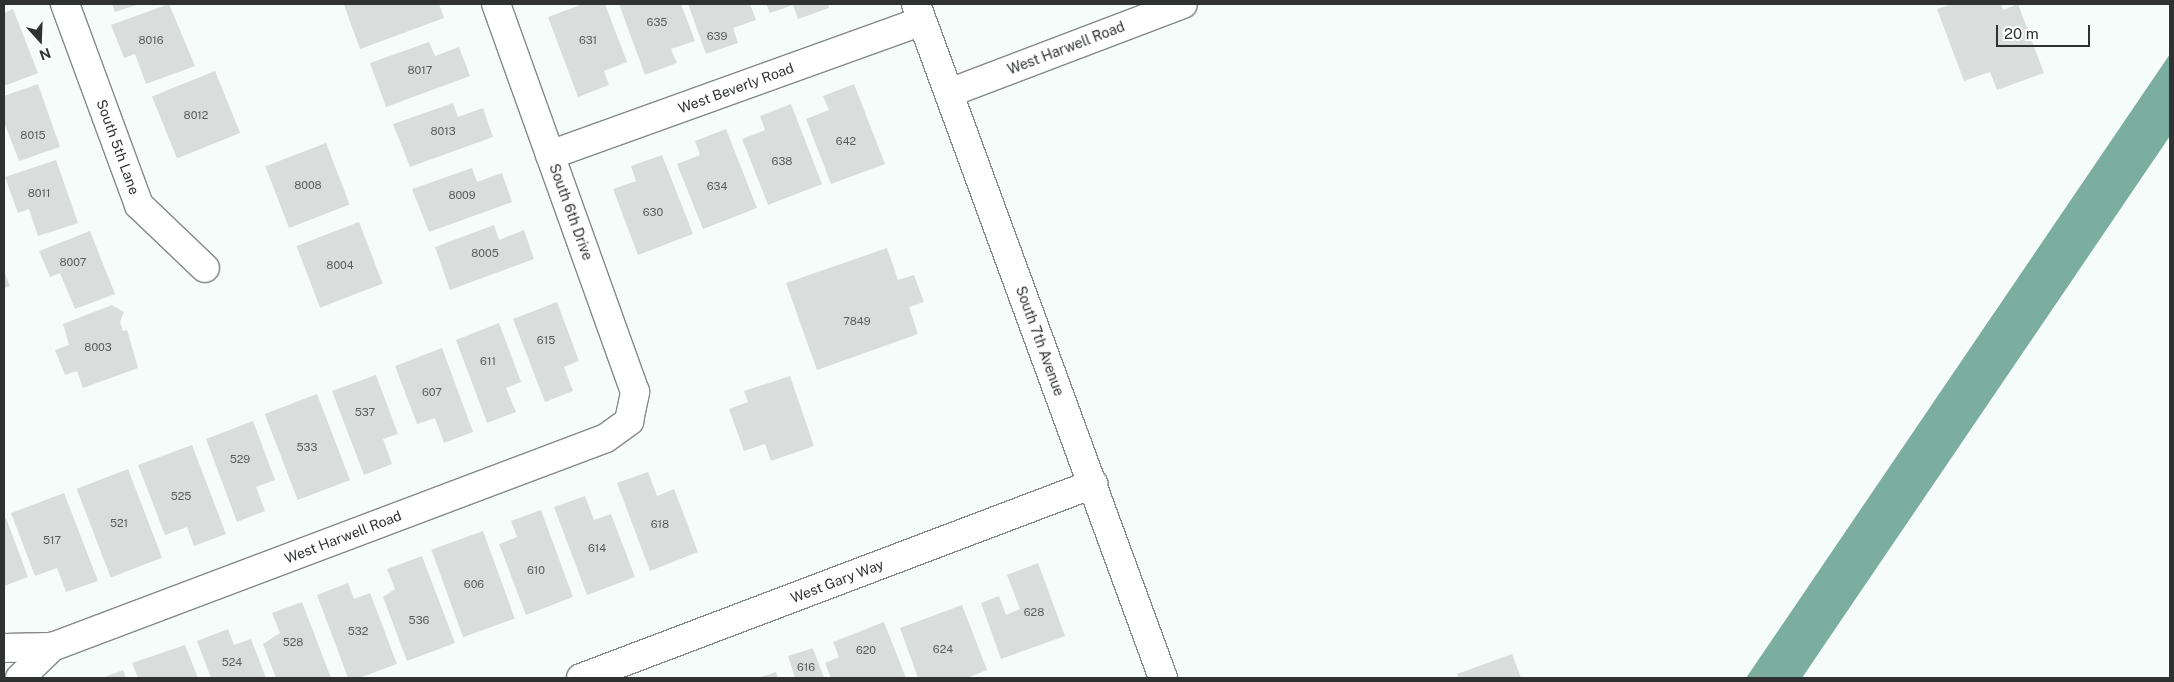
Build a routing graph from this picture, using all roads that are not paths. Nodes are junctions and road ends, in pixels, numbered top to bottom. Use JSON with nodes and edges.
{"nodes":[{"id":1,"x":65,"y":4,"type":"edge"},
{"id":2,"x":496,"y":4,"type":"edge"},
{"id":3,"x":1184,"y":4,"type":"edge"},
{"id":4,"x":919,"y":12,"type":"edge"},
{"id":5,"x":949,"y":92,"type":"junction"},
{"id":6,"x":550,"y":155,"type":"junction"},
{"id":7,"x":205,"y":268,"type":"dead end"},
{"id":8,"x":629,"y":420,"type":"joint"},
{"id":9,"x":1093,"y":484,"type":"junction"},
{"id":10,"x":52,"y":647,"type":"junction"},
{"id":11,"x":4,"y":648,"type":"edge"},
{"id":12,"x":20,"y":678,"type":"edge"},
{"id":13,"x":581,"y":678,"type":"edge"},
{"id":14,"x":1163,"y":678,"type":"edge"}],
"edges":[{"from":1,"to":7,"type":"street","name":"South 5th Lane"},
{"from":2,"to":6,"type":"street","name":"South 6th Drive"},
{"from":3,"to":5,"type":"street","name":"West Harwell Road"},
{"from":4,"to":5,"type":"street","name":"South 7th Avenue"},
{"from":4,"to":6,"type":"street","name":"West Beverly Road"},
{"from":5,"to":9,"type":"street","name":"South 7th Avenue"},
{"from":6,"to":8,"type":"street","name":"South 6th Drive"},
{"from":8,"to":10,"type":"street","name":"West Harwell Road"},
{"from":9,"to":13,"type":"street","name":"West Gary Way"},
{"from":9,"to":14,"type":"street","name":"South 7th Avenue"},
{"from":10,"to":11,"type":"street","name":"West Harwell Road"},
{"from":10,"to":12,"type":"street","name":"West Harwell Road"}]}
